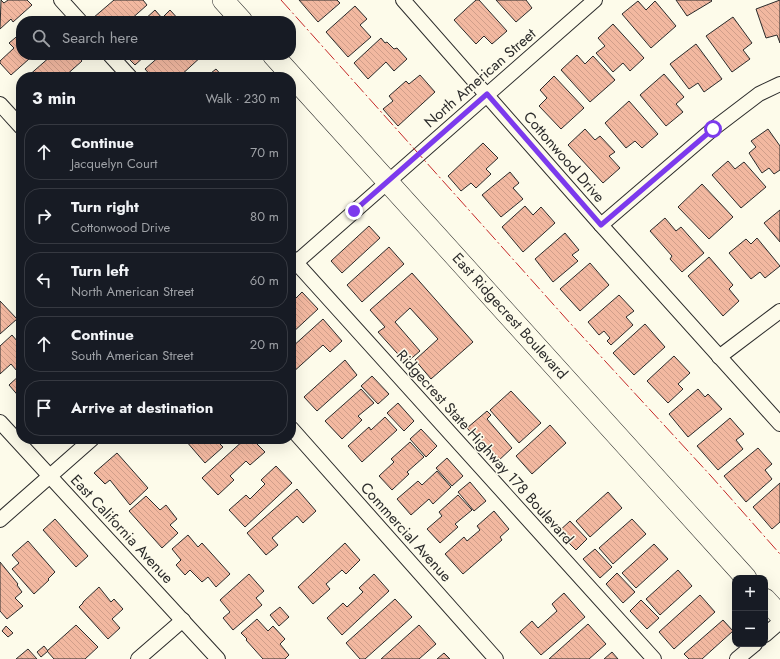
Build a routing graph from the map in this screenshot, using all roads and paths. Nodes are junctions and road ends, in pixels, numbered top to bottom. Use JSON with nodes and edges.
{"nodes":[{"id":1,"x":61,"y":0,"type":"edge"},
{"id":2,"x":223,"y":0,"type":"edge"},
{"id":3,"x":403,"y":0,"type":"edge"},
{"id":4,"x":595,"y":0,"type":"edge"},
{"id":5,"x":75,"y":16,"type":"edge"},
{"id":6,"x":237,"y":16,"type":"edge"},
{"id":7,"x":115,"y":60,"type":"edge"},
{"id":8,"x":278,"y":60,"type":"edge"},
{"id":9,"x":125,"y":72,"type":"edge"},
{"id":10,"x":289,"y":72,"type":"edge"},
{"id":11,"x":296,"y":80,"type":"edge"},
{"id":12,"x":780,"y":84,"type":"edge"},
{"id":13,"x":487,"y":94,"type":"junction"},
{"id":14,"x":0,"y":104,"type":"edge"},
{"id":15,"x":16,"y":122,"type":"edge"},
{"id":16,"x":388,"y":181,"type":"junction"},
{"id":17,"x":601,"y":225,"type":"junction"},
{"id":18,"x":296,"y":259,"type":"edge"},
{"id":19,"x":296,"y":265,"type":"edge"},
{"id":20,"x":780,"y":311,"type":"edge"},
{"id":21,"x":719,"y":357,"type":"junction"},
{"id":22,"x":0,"y":422,"type":"edge"},
{"id":23,"x":780,"y":424,"type":"edge"},
{"id":24,"x":296,"y":434,"type":"edge"},
{"id":25,"x":16,"y":439,"type":"edge"},
{"id":26,"x":20,"y":444,"type":"edge"},
{"id":27,"x":86,"y":444,"type":"edge"},
{"id":28,"x":50,"y":476,"type":"junction"},
{"id":29,"x":0,"y":520,"type":"edge"},
{"id":30,"x":743,"y":575,"type":"edge"},
{"id":31,"x":768,"y":602,"type":"edge"},
{"id":32,"x":780,"y":615,"type":"edge"},
{"id":33,"x":183,"y":620,"type":"junction"},
{"id":34,"x":780,"y":622,"type":"edge"},
{"id":35,"x":768,"y":632,"type":"edge"},
{"id":36,"x":752,"y":647,"type":"edge"},
{"id":37,"x":138,"y":659,"type":"edge"},
{"id":38,"x":218,"y":659,"type":"edge"},
{"id":39,"x":496,"y":659,"type":"edge"},
{"id":40,"x":654,"y":659,"type":"edge"},
{"id":41,"x":738,"y":659,"type":"edge"}],
"edges":[{"from":1,"to":5,"type":"street"},
{"from":2,"to":6,"type":"main road"},
{"from":3,"to":13,"type":"street","name":"Cottonwood Drive"},
{"from":4,"to":13,"type":"street","name":"North American Street"},
{"from":7,"to":9,"type":"street"},
{"from":8,"to":10,"type":"main road","name":"East Ridgecrest Boulevard"},
{"from":11,"to":16,"type":"main road","name":"East Ridgecrest Boulevard"},
{"from":12,"to":17,"type":"street"},
{"from":13,"to":16,"type":"street","name":"North American Street"},
{"from":13,"to":17,"type":"street","name":"Cottonwood Drive"},
{"from":14,"to":15,"type":"street"},
{"from":16,"to":18,"type":"street","name":"North American Street"},
{"from":16,"to":30,"type":"main road","name":"East Ridgecrest Boulevard"},
{"from":17,"to":21,"type":"street","name":"Cottonwood Drive"},
{"from":19,"to":40,"type":"street","name":"Ridgecrest State Highway 178 Boulevard"},
{"from":20,"to":21,"type":"street"},
{"from":21,"to":23,"type":"street","name":"Cottonwood Drive"},
{"from":22,"to":25,"type":"street","name":"East California Avenue"},
{"from":24,"to":39,"type":"street","name":"Commercial Avenue"},
{"from":26,"to":28,"type":"street","name":"East California Avenue"},
{"from":27,"to":28,"type":"street"},
{"from":28,"to":29,"type":"street"},
{"from":28,"to":33,"type":"street","name":"East California Avenue"},
{"from":31,"to":32,"type":"main road"},
{"from":33,"to":37,"type":"street"},
{"from":33,"to":38,"type":"street","name":"East California Avenue"},
{"from":34,"to":35,"type":"street"},
{"from":36,"to":41,"type":"street"}]}
